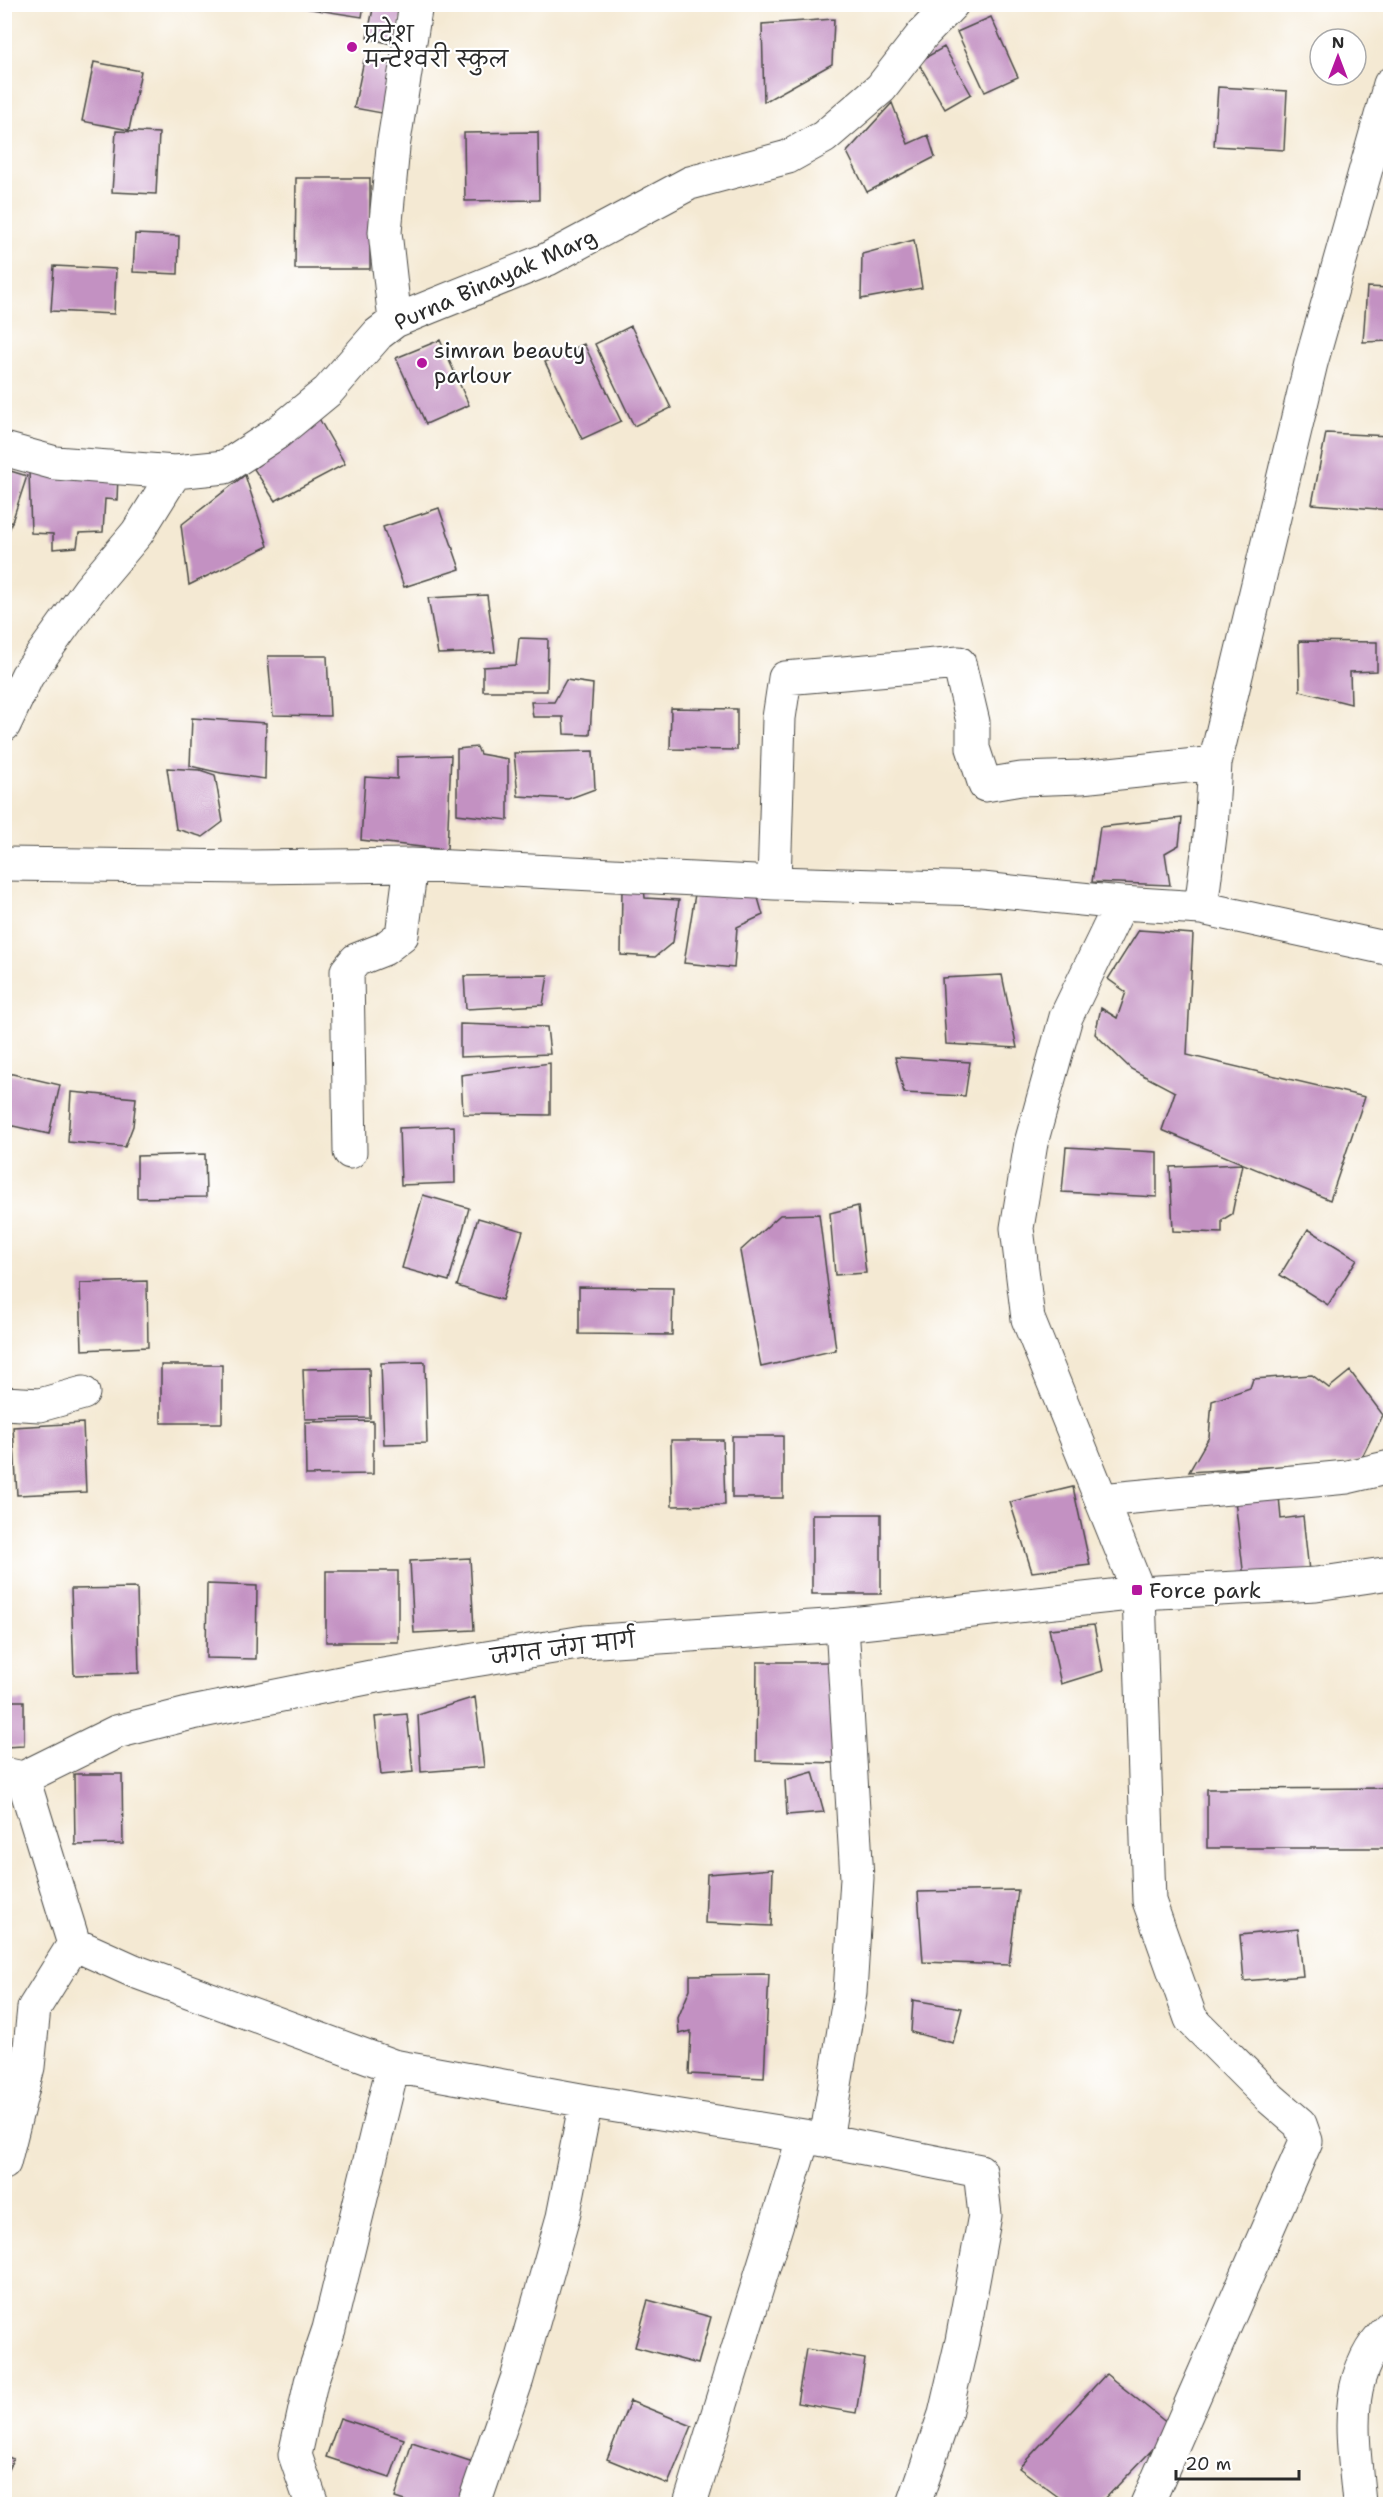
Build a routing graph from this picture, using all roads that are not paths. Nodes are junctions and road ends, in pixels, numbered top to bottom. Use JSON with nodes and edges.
{"nodes":[{"id":1,"x":416,"y":4,"type":"edge"},
{"id":2,"x":952,"y":4,"type":"edge"},
{"id":3,"x":1390,"y":84,"type":"edge"},
{"id":4,"x":394,"y":321,"type":"junction"},
{"id":5,"x":4,"y":449,"type":"edge"},
{"id":6,"x":175,"y":472,"type":"junction"},
{"id":7,"x":4,"y":725,"type":"edge"},
{"id":8,"x":1215,"y":763,"type":"junction"},
{"id":9,"x":4,"y":864,"type":"edge"},
{"id":10,"x":411,"y":865,"type":"junction"},
{"id":11,"x":774,"y":883,"type":"junction"},
{"id":12,"x":1121,"y":903,"type":"junction"},
{"id":13,"x":1201,"y":908,"type":"junction"},
{"id":14,"x":1390,"y":949,"type":"edge"},
{"id":15,"x":350,"y":1152,"type":"dead end"},
{"id":16,"x":83,"y":1393,"type":"dead end"},
{"id":17,"x":4,"y":1403,"type":"edge"},
{"id":18,"x":1390,"y":1467,"type":"edge"},
{"id":19,"x":1101,"y":1500,"type":"junction"},
{"id":20,"x":1390,"y":1573,"type":"edge"},
{"id":21,"x":1138,"y":1593,"type":"junction"},
{"id":22,"x":842,"y":1625,"type":"junction"},
{"id":23,"x":14,"y":1776,"type":"edge"},
{"id":24,"x":74,"y":1944,"type":"junction"},
{"id":25,"x":393,"y":2066,"type":"junction"},
{"id":26,"x":586,"y":2101,"type":"junction"},
{"id":27,"x":815,"y":2138,"type":"junction"},
{"id":28,"x":4,"y":2163,"type":"edge"},
{"id":29,"x":1390,"y":2327,"type":"edge"},
{"id":30,"x":312,"y":2505,"type":"edge"},
{"id":31,"x":474,"y":2505,"type":"edge"},
{"id":32,"x":690,"y":2505,"type":"edge"},
{"id":33,"x":914,"y":2505,"type":"edge"},
{"id":34,"x":1147,"y":2505,"type":"edge"},
{"id":35,"x":1359,"y":2505,"type":"edge"}],
"edges":[{"from":1,"to":4,"type":"street"},
{"from":2,"to":4,"type":"street","name":"Purna Binayak Marg"},
{"from":3,"to":8,"type":"street"},
{"from":4,"to":6,"type":"street","name":"Purna Binayak Marg"},
{"from":5,"to":6,"type":"street","name":"Purna Binayak Marg"},
{"from":6,"to":7,"type":"street"},
{"from":8,"to":11,"type":"street"},
{"from":8,"to":13,"type":"street"},
{"from":9,"to":10,"type":"street"},
{"from":10,"to":11,"type":"street"},
{"from":10,"to":15,"type":"street"},
{"from":11,"to":12,"type":"street"},
{"from":12,"to":13,"type":"street"},
{"from":12,"to":19,"type":"street"},
{"from":13,"to":14,"type":"street"},
{"from":16,"to":17,"type":"street"},
{"from":18,"to":19,"type":"street"},
{"from":19,"to":21,"type":"street"},
{"from":20,"to":21,"type":"street","name":"जगत जंग मार्ग"},
{"from":21,"to":22,"type":"street","name":"जगत जंग मार्ग"},
{"from":21,"to":34,"type":"street"},
{"from":22,"to":23,"type":"street","name":"जगत जंग मार्ग"},
{"from":22,"to":27,"type":"street"},
{"from":23,"to":24,"type":"street"},
{"from":24,"to":25,"type":"street"},
{"from":24,"to":28,"type":"street"},
{"from":25,"to":26,"type":"street"},
{"from":25,"to":30,"type":"street"},
{"from":26,"to":27,"type":"street"},
{"from":26,"to":31,"type":"street"},
{"from":27,"to":32,"type":"street"},
{"from":27,"to":33,"type":"street"},
{"from":29,"to":35,"type":"street"}]}
